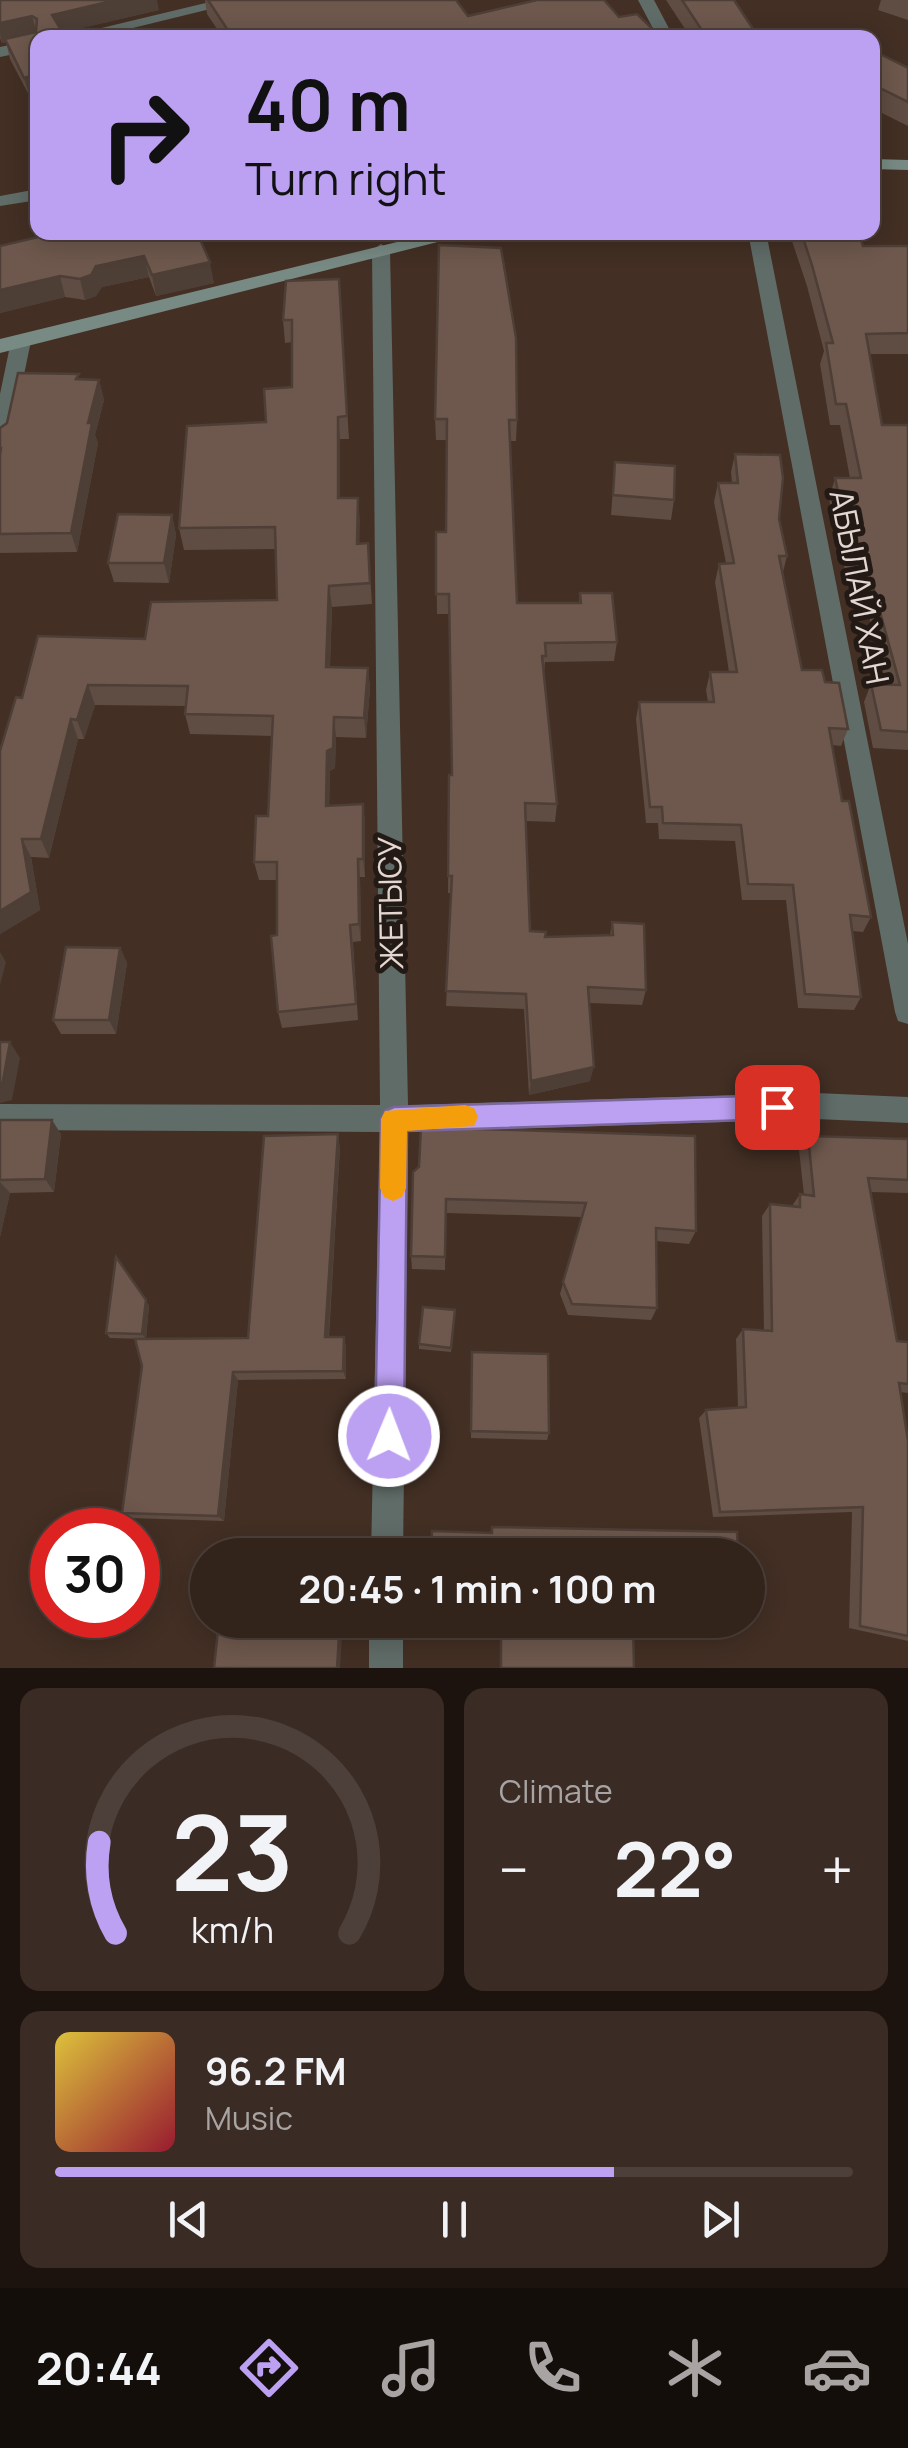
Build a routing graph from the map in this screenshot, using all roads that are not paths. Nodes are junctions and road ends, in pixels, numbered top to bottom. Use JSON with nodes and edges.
{"nodes":[{"id":1,"x":239,"y":0,"type":"edge"},
{"id":2,"x":646,"y":0,"type":"edge"},
{"id":3,"x":104,"y":30,"type":"edge"},
{"id":4,"x":662,"y":30,"type":"edge"},
{"id":5,"x":30,"y":46,"type":"edge"},
{"id":6,"x":0,"y":52,"type":"edge"},
{"id":7,"x":880,"y":164,"type":"edge"},
{"id":8,"x":908,"y":165,"type":"edge"},
{"id":9,"x":30,"y":196,"type":"edge"},
{"id":10,"x":0,"y":202,"type":"edge"},
{"id":11,"x":429,"y":240,"type":"edge"},
{"id":12,"x":759,"y":240,"type":"edge"},
{"id":13,"x":381,"y":250,"type":"junction"},
{"id":14,"x":11,"y":344,"type":"edge"},
{"id":15,"x":0,"y":442,"type":"edge"},
{"id":16,"x":908,"y":1012,"type":"edge"},
{"id":17,"x":908,"y":1110,"type":"edge"},
{"id":18,"x":0,"y":1117,"type":"edge"},
{"id":19,"x":394,"y":1119,"type":"junction"},
{"id":20,"x":387,"y":1538,"type":"edge"},
{"id":21,"x":386,"y":1638,"type":"edge"},
{"id":22,"x":386,"y":1668,"type":"edge"}],
"edges":[{"from":1,"to":3,"type":"street"},
{"from":2,"to":4,"type":"street"},
{"from":5,"to":6,"type":"street"},
{"from":7,"to":8,"type":"street"},
{"from":9,"to":10,"type":"street"},
{"from":11,"to":13,"type":"street"},
{"from":12,"to":16,"type":"street","name":"АБЫЛАЙ ХАН"},
{"from":13,"to":14,"type":"street"},
{"from":13,"to":19,"type":"street","name":"ЖЕТЫСУ"},
{"from":14,"to":15,"type":"street"},
{"from":17,"to":19,"type":"street"},
{"from":18,"to":19,"type":"street"},
{"from":19,"to":20,"type":"street","name":"ЖЕТЫСУ"},
{"from":21,"to":22,"type":"street"}]}
